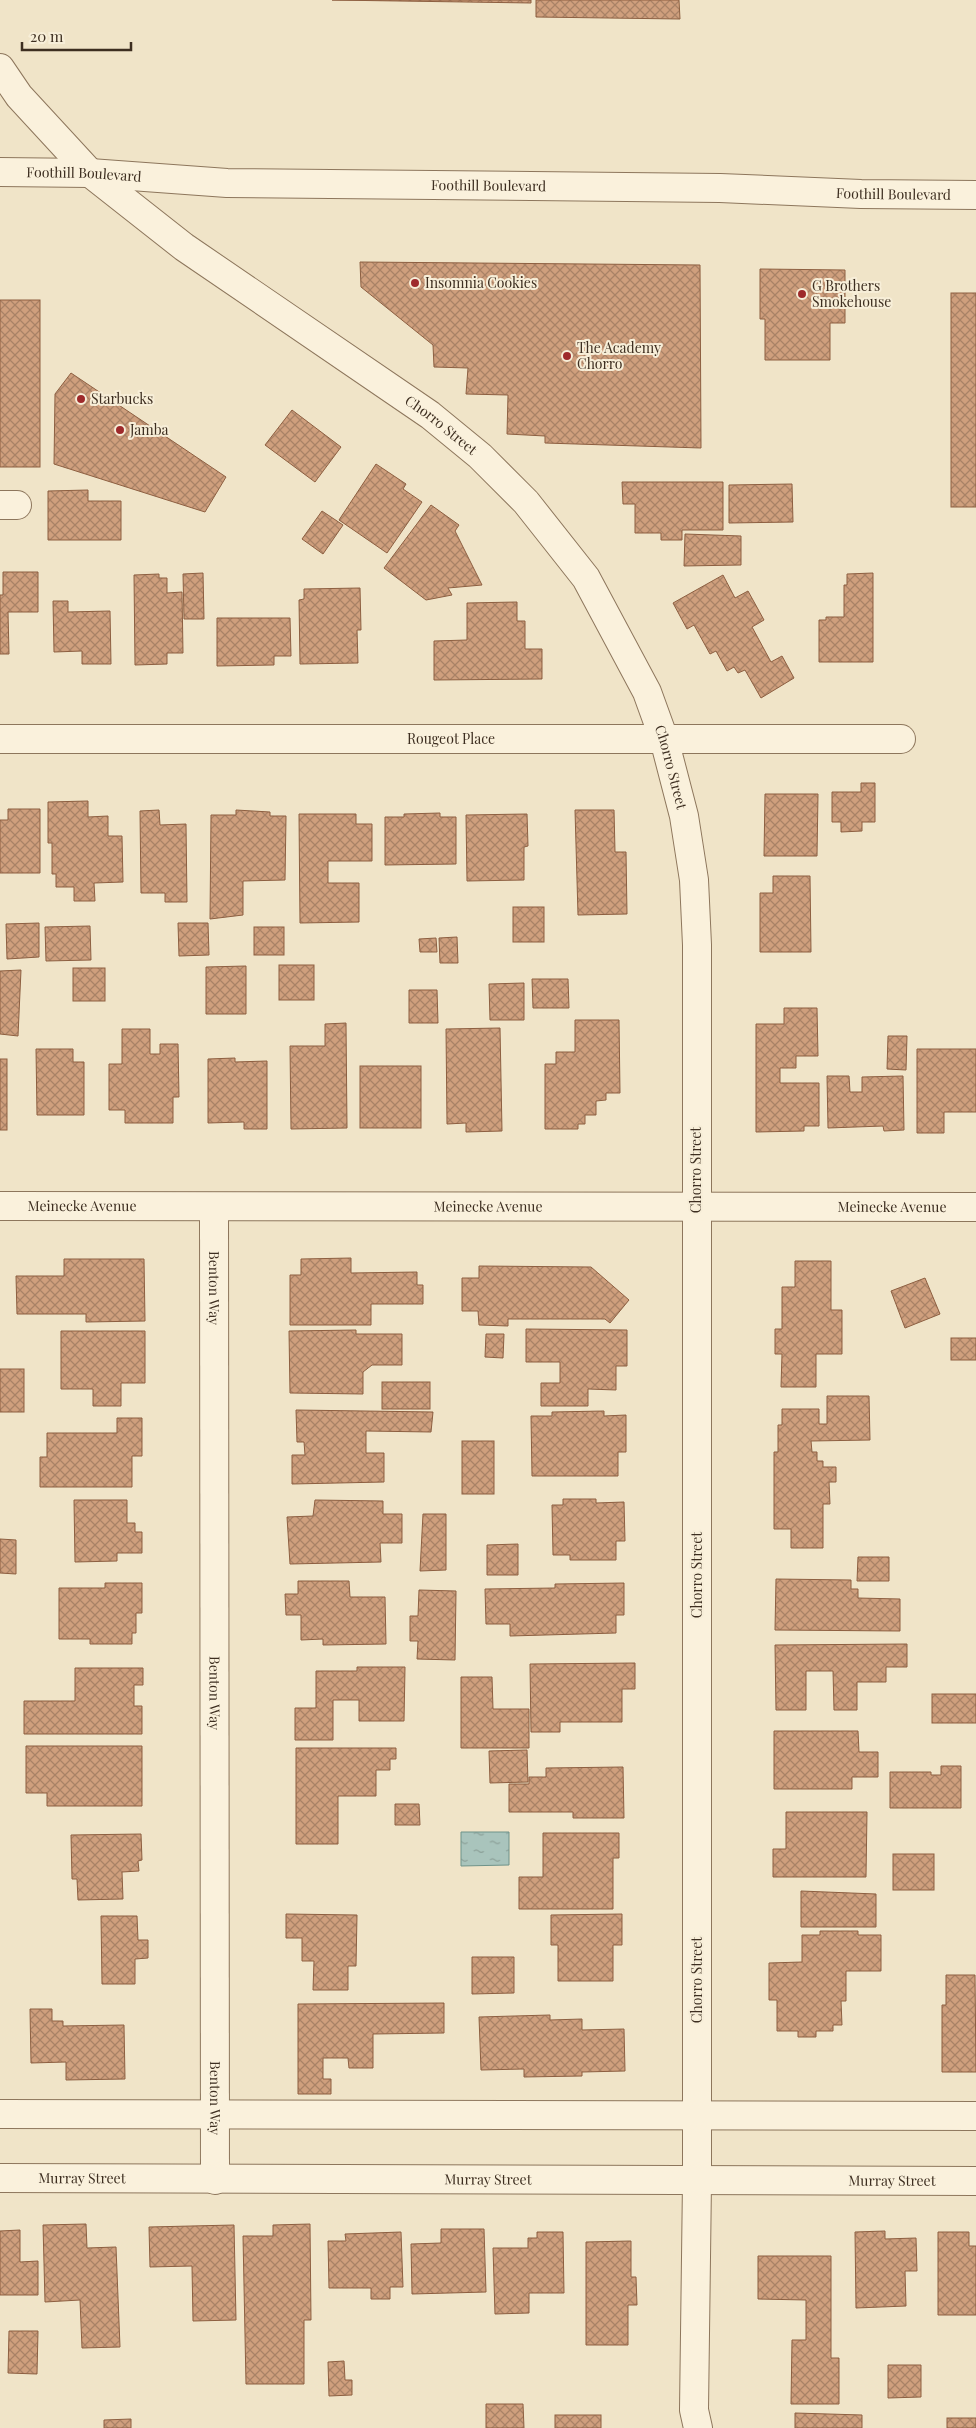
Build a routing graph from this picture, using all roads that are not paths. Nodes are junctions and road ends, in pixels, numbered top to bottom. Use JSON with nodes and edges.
{"nodes":[{"id":1,"x":0,"y":68,"type":"edge"},
{"id":2,"x":0,"y":172,"type":"edge"},
{"id":3,"x":90,"y":173,"type":"junction"},
{"id":4,"x":976,"y":195,"type":"edge"},
{"id":5,"x":0,"y":739,"type":"edge"},
{"id":6,"x":664,"y":739,"type":"junction"},
{"id":7,"x":901,"y":739,"type":"dead end"},
{"id":8,"x":0,"y":1206,"type":"edge"},
{"id":9,"x":214,"y":1207,"type":"junction"},
{"id":10,"x":976,"y":1207,"type":"edge"},
{"id":11,"x":696,"y":1208,"type":"junction"},
{"id":12,"x":0,"y":2114,"type":"edge"},
{"id":13,"x":214,"y":2114,"type":"junction"},
{"id":14,"x":697,"y":2116,"type":"junction"},
{"id":15,"x":976,"y":2116,"type":"edge"},
{"id":16,"x":0,"y":2178,"type":"edge"},
{"id":17,"x":215,"y":2180,"type":"junction"},
{"id":18,"x":697,"y":2181,"type":"junction"},
{"id":19,"x":976,"y":2181,"type":"edge"},
{"id":20,"x":698,"y":2428,"type":"edge"}],
"edges":[{"from":1,"to":3,"type":"street","name":"Chorro Street"},
{"from":2,"to":3,"type":"street","name":"Foothill Boulevard"},
{"from":3,"to":4,"type":"street","name":"Foothill Boulevard"},
{"from":3,"to":6,"type":"street","name":"Chorro Street"},
{"from":5,"to":6,"type":"street","name":"Rougeot Place"},
{"from":6,"to":7,"type":"street","name":"Rougeot Place"},
{"from":6,"to":11,"type":"street","name":"Chorro Street"},
{"from":8,"to":9,"type":"street","name":"Meinecke Avenue"},
{"from":9,"to":11,"type":"street","name":"Meinecke Avenue"},
{"from":9,"to":13,"type":"street","name":"Benton Way"},
{"from":10,"to":11,"type":"street","name":"Meinecke Avenue"},
{"from":11,"to":14,"type":"street","name":"Chorro Street"},
{"from":12,"to":13,"type":"street"},
{"from":13,"to":14,"type":"street"},
{"from":13,"to":17,"type":"street","name":"Benton Way"},
{"from":14,"to":15,"type":"street"},
{"from":14,"to":18,"type":"street","name":"Chorro Street"},
{"from":16,"to":17,"type":"street","name":"Murray Street"},
{"from":17,"to":18,"type":"street","name":"Murray Street"},
{"from":18,"to":19,"type":"street","name":"Murray Street"},
{"from":18,"to":20,"type":"street","name":"Chorro Street"}]}
